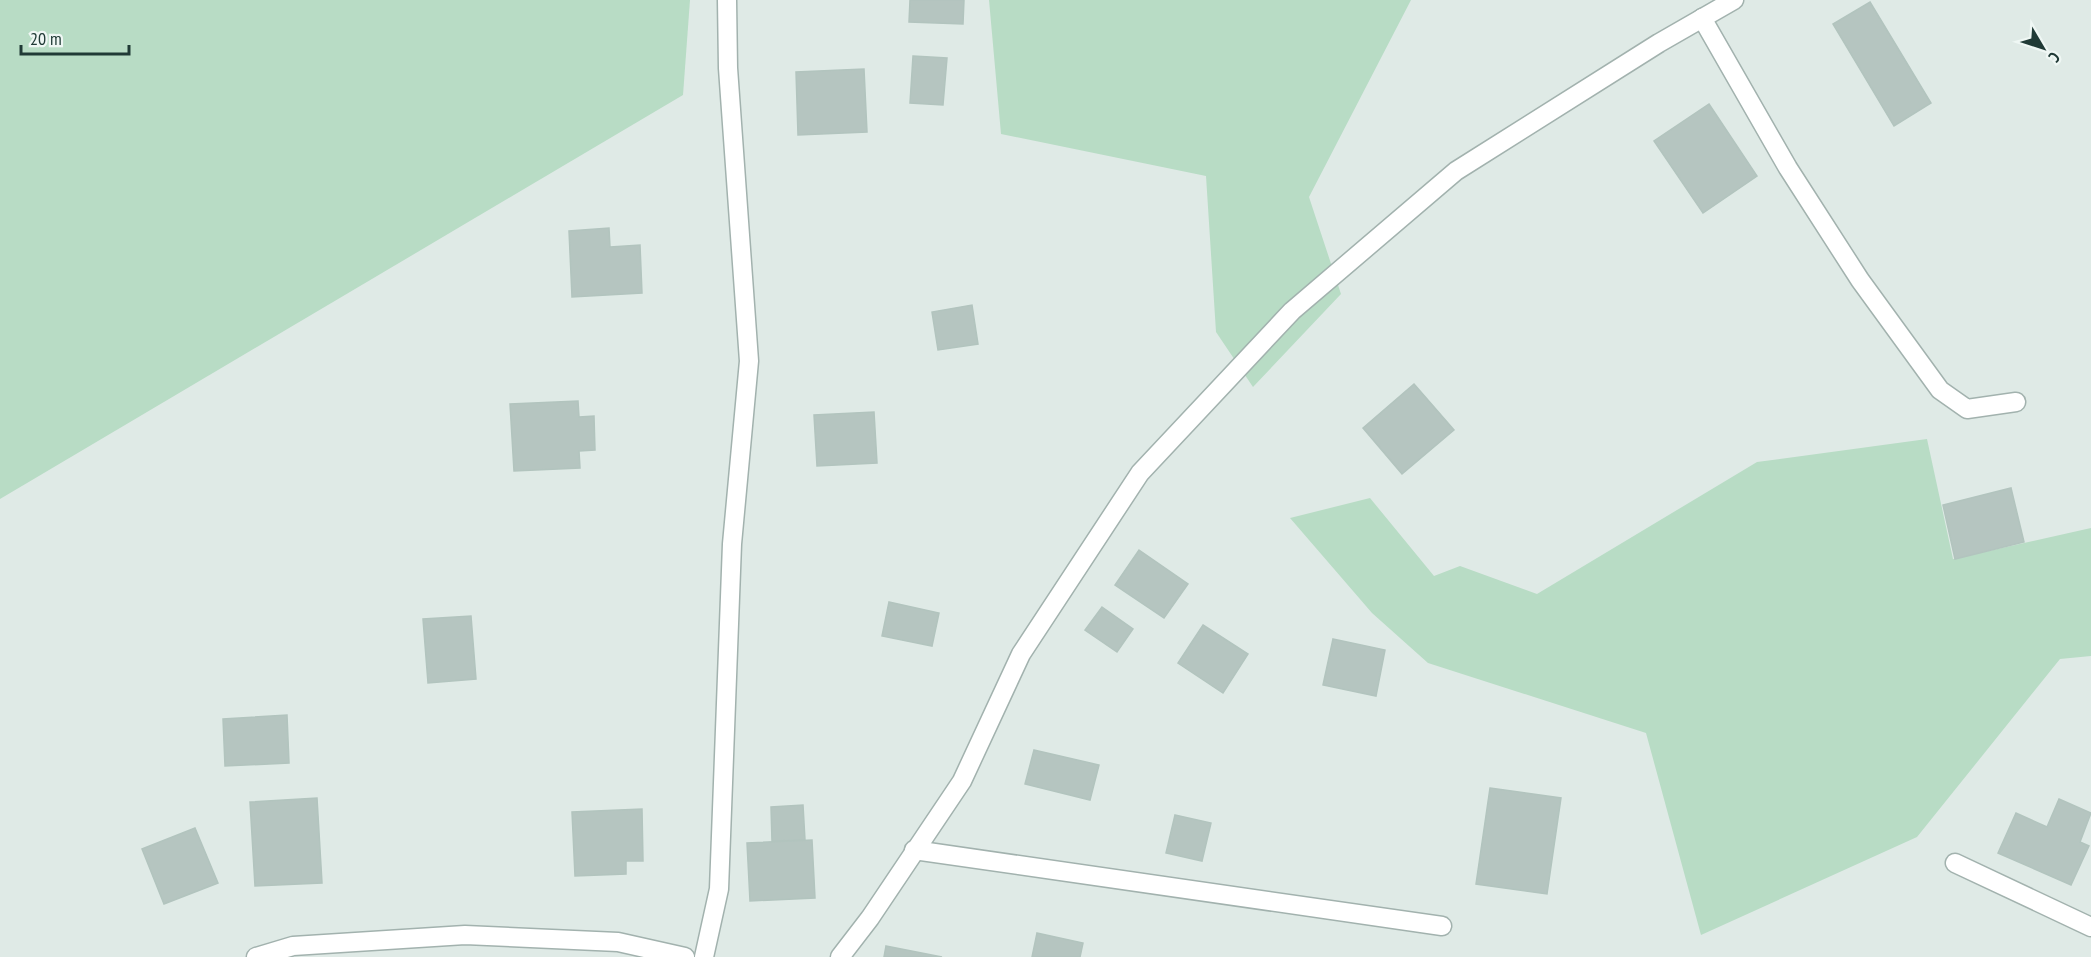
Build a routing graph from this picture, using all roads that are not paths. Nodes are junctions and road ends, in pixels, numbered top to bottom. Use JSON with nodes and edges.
{"nodes":[{"id":1,"x":727,"y":0,"type":"edge"},
{"id":2,"x":1734,"y":0,"type":"edge"},
{"id":3,"x":1702,"y":18,"type":"junction"},
{"id":4,"x":2016,"y":402,"type":"dead end"},
{"id":5,"x":914,"y":850,"type":"junction"},
{"id":6,"x":1955,"y":862,"type":"dead end"},
{"id":7,"x":1442,"y":926,"type":"dead end"},
{"id":8,"x":2091,"y":927,"type":"edge"},
{"id":9,"x":256,"y":957,"type":"edge"},
{"id":10,"x":685,"y":957,"type":"edge"},
{"id":11,"x":704,"y":957,"type":"edge"},
{"id":12,"x":840,"y":957,"type":"edge"}],
"edges":[{"from":1,"to":11,"type":"street"},
{"from":2,"to":3,"type":"street"},
{"from":3,"to":4,"type":"street"},
{"from":3,"to":5,"type":"street"},
{"from":5,"to":7,"type":"street"},
{"from":5,"to":12,"type":"street"},
{"from":6,"to":8,"type":"street"},
{"from":9,"to":10,"type":"street"}]}
